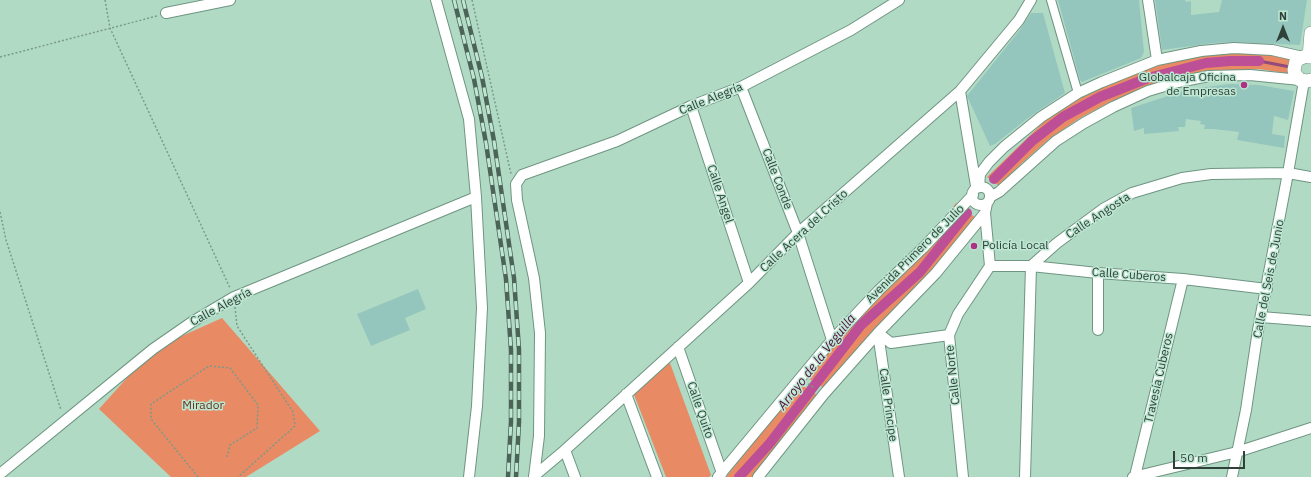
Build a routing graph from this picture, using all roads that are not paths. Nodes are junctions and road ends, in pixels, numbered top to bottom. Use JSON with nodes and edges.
{"nodes":[{"id":1,"x":230,"y":0,"type":"edge"},
{"id":2,"x":899,"y":0,"type":"edge"},
{"id":3,"x":1031,"y":0,"type":"edge"},
{"id":4,"x":1051,"y":0,"type":"edge"},
{"id":5,"x":1148,"y":0,"type":"edge"},
{"id":6,"x":434,"y":1,"type":"edge"},
{"id":7,"x":166,"y":13,"type":"road end"},
{"id":8,"x":1311,"y":33,"type":"edge"},
{"id":9,"x":1308,"y":57,"type":"edge"},
{"id":10,"x":1156,"y":60,"type":"junction"},
{"id":11,"x":1307,"y":81,"type":"edge"},
{"id":12,"x":741,"y":87,"type":"junction"},
{"id":13,"x":960,"y":91,"type":"junction"},
{"id":14,"x":1078,"y":93,"type":"junction"},
{"id":15,"x":691,"y":106,"type":"junction"},
{"id":16,"x":1288,"y":173,"type":"junction"},
{"id":17,"x":1311,"y":178,"type":"edge"},
{"id":18,"x":976,"y":190,"type":"junction"},
{"id":19,"x":476,"y":197,"type":"junction"},
{"id":20,"x":988,"y":200,"type":"junction"},
{"id":21,"x":985,"y":213,"type":"junction"},
{"id":22,"x":798,"y":233,"type":"junction"},
{"id":23,"x":990,"y":266,"type":"junction"},
{"id":24,"x":1032,"y":266,"type":"junction"},
{"id":25,"x":1098,"y":273,"type":"junction"},
{"id":26,"x":1183,"y":279,"type":"junction"},
{"id":27,"x":749,"y":283,"type":"junction"},
{"id":28,"x":1267,"y":289,"type":"junction"},
{"id":29,"x":1261,"y":317,"type":"junction"},
{"id":30,"x":1311,"y":321,"type":"edge"},
{"id":31,"x":1098,"y":330,"type":"dead end"},
{"id":32,"x":878,"y":333,"type":"junction"},
{"id":33,"x":949,"y":335,"type":"junction"},
{"id":34,"x":832,"y":340,"type":"junction"},
{"id":35,"x":678,"y":347,"type":"junction"},
{"id":36,"x":626,"y":394,"type":"junction"},
{"id":37,"x":1311,"y":428,"type":"edge"},
{"id":38,"x":565,"y":450,"type":"junction"},
{"id":39,"x":1237,"y":452,"type":"junction"},
{"id":40,"x":0,"y":474,"type":"edge"},
{"id":41,"x":720,"y":475,"type":"edge"},
{"id":42,"x":469,"y":477,"type":"edge"},
{"id":43,"x":534,"y":477,"type":"edge"},
{"id":44,"x":575,"y":477,"type":"edge"},
{"id":45,"x":657,"y":477,"type":"edge"},
{"id":46,"x":758,"y":477,"type":"edge"},
{"id":47,"x":899,"y":477,"type":"edge"},
{"id":48,"x":964,"y":477,"type":"edge"},
{"id":49,"x":1025,"y":477,"type":"edge"},
{"id":50,"x":1134,"y":477,"type":"edge"},
{"id":51,"x":1232,"y":477,"type":"edge"}],
"edges":[{"from":1,"to":7,"type":"street"},
{"from":2,"to":12,"type":"street","name":"Calle Alegría"},
{"from":3,"to":13,"type":"street","name":"Calle Acera del Cristo"},
{"from":4,"to":14,"type":"street"},
{"from":5,"to":10,"type":"street"},
{"from":6,"to":19,"type":"street"},
{"from":8,"to":9,"type":"street"},
{"from":9,"to":10,"type":"street","name":"Avenida Primero de Julio"},
{"from":9,"to":11,"type":"street"},
{"from":10,"to":14,"type":"street","name":"Avenida Primero de Julio"},
{"from":11,"to":16,"type":"street","name":"Calle del Seis de Junio"},
{"from":11,"to":20,"type":"street"},
{"from":12,"to":15,"type":"street","name":"Calle Alegría"},
{"from":12,"to":22,"type":"street","name":"Calle Conde"},
{"from":13,"to":18,"type":"street"},
{"from":13,"to":22,"type":"street","name":"Calle Acera del Cristo"},
{"from":14,"to":18,"type":"street","name":"Avenida Primero de Julio"},
{"from":15,"to":27,"type":"street","name":"Calle Angel"},
{"from":15,"to":43,"type":"street","name":"Calle Alegría"},
{"from":16,"to":17,"type":"street","name":"Calle Angosta"},
{"from":16,"to":24,"type":"street","name":"Calle Angosta"},
{"from":16,"to":28,"type":"street","name":"Calle del Seis de Junio"},
{"from":18,"to":20,"type":"street"},
{"from":18,"to":20,"type":"street"},
{"from":18,"to":34,"type":"street","name":"Avenida Primero de Julio"},
{"from":19,"to":40,"type":"street","name":"Calle Alegría"},
{"from":19,"to":42,"type":"street"},
{"from":20,"to":21,"type":"street","name":"Avenida Primero de Julio"},
{"from":21,"to":23,"type":"street"},
{"from":21,"to":32,"type":"street","name":"Avenida Primero de Julio"},
{"from":22,"to":27,"type":"street","name":"Calle Acera del Cristo"},
{"from":22,"to":34,"type":"street","name":"Calle Conde"},
{"from":23,"to":24,"type":"street","name":"Calle Cuberos"},
{"from":23,"to":33,"type":"street","name":"Calle Norte"},
{"from":24,"to":25,"type":"street","name":"Calle Cuberos"},
{"from":24,"to":49,"type":"street"},
{"from":25,"to":26,"type":"street","name":"Calle Cuberos"},
{"from":25,"to":31,"type":"street"},
{"from":26,"to":28,"type":"street","name":"Calle Cuberos"},
{"from":26,"to":50,"type":"street","name":"Travesía Cuberos"},
{"from":27,"to":35,"type":"street","name":"Calle Acera del Cristo"},
{"from":28,"to":29,"type":"street","name":"Calle del Seis de Junio"},
{"from":29,"to":30,"type":"street"},
{"from":29,"to":39,"type":"street","name":"Calle del Seis de Junio"},
{"from":32,"to":33,"type":"street"},
{"from":32,"to":46,"type":"street","name":"Avenida Primero de Julio"},
{"from":32,"to":47,"type":"street","name":"Calle Principe"},
{"from":33,"to":48,"type":"street","name":"Calle Norte"},
{"from":34,"to":41,"type":"street","name":"Avenida Primero de Julio"},
{"from":35,"to":36,"type":"street","name":"Calle Acera del Cristo"},
{"from":35,"to":41,"type":"street","name":"Calle Quito"},
{"from":36,"to":38,"type":"street","name":"Calle Acera del Cristo"},
{"from":36,"to":45,"type":"street"},
{"from":37,"to":39,"type":"street"},
{"from":38,"to":43,"type":"street","name":"Calle Acera del Cristo"},
{"from":38,"to":44,"type":"street"},
{"from":39,"to":50,"type":"street"},
{"from":39,"to":51,"type":"street","name":"Calle del Seis de Junio"}]}
